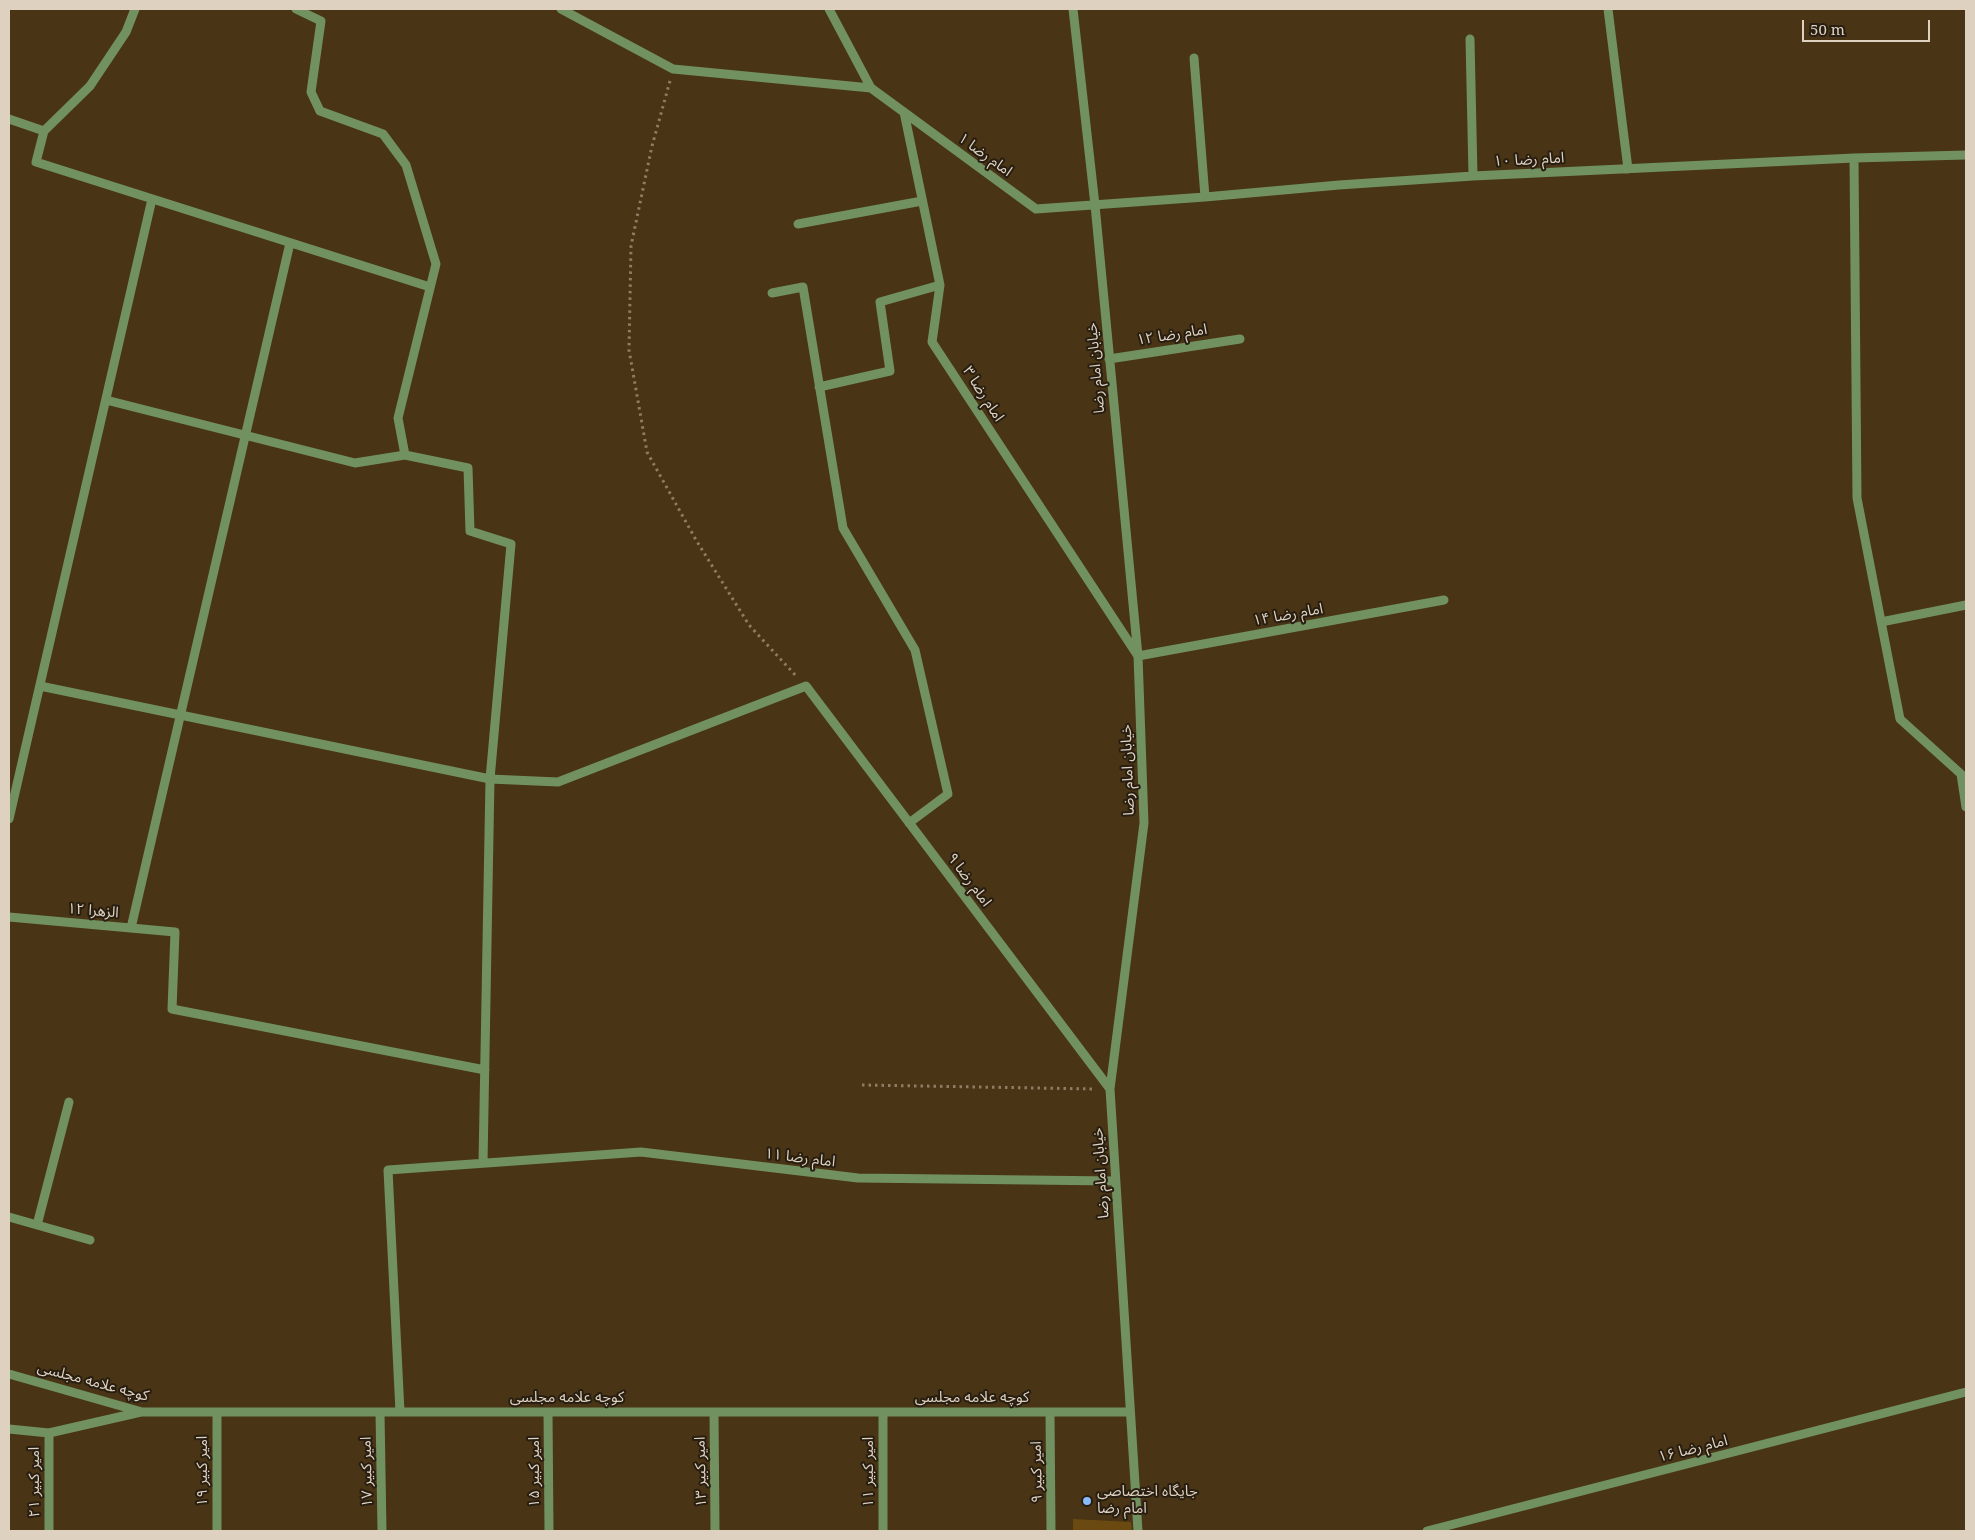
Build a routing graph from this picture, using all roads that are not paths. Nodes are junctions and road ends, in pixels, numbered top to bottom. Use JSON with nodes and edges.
{"nodes":[{"id":1,"x":135,"y":9,"type":"edge"},
{"id":2,"x":296,"y":9,"type":"edge"},
{"id":3,"x":561,"y":9,"type":"edge"},
{"id":4,"x":829,"y":9,"type":"edge"},
{"id":5,"x":1072,"y":9,"type":"edge"},
{"id":6,"x":1608,"y":9,"type":"edge"},
{"id":7,"x":1470,"y":39,"type":"dead end"},
{"id":8,"x":1194,"y":58,"type":"dead end"},
{"id":9,"x":871,"y":88,"type":"junction"},
{"id":10,"x":904,"y":112,"type":"junction"},
{"id":11,"x":9,"y":119,"type":"edge"},
{"id":12,"x":44,"y":131,"type":"junction"},
{"id":13,"x":1966,"y":155,"type":"edge"},
{"id":14,"x":1854,"y":158,"type":"junction"},
{"id":15,"x":1628,"y":169,"type":"junction"},
{"id":16,"x":1473,"y":176,"type":"junction"},
{"id":17,"x":1205,"y":197,"type":"junction"},
{"id":18,"x":152,"y":199,"type":"junction"},
{"id":19,"x":922,"y":201,"type":"junction"},
{"id":20,"x":1095,"y":205,"type":"junction"},
{"id":21,"x":798,"y":224,"type":"dead end"},
{"id":22,"x":290,"y":242,"type":"junction"},
{"id":23,"x":940,"y":285,"type":"junction"},
{"id":24,"x":430,"y":287,"type":"junction"},
{"id":25,"x":772,"y":293,"type":"dead end"},
{"id":26,"x":1240,"y":339,"type":"dead end"},
{"id":27,"x":1109,"y":359,"type":"junction"},
{"id":28,"x":820,"y":387,"type":"junction"},
{"id":29,"x":106,"y":400,"type":"junction"},
{"id":30,"x":245,"y":435,"type":"junction"},
{"id":31,"x":405,"y":455,"type":"junction"},
{"id":32,"x":1444,"y":600,"type":"dead end"},
{"id":33,"x":1966,"y":605,"type":"edge"},
{"id":34,"x":1881,"y":622,"type":"junction"},
{"id":35,"x":1138,"y":656,"type":"junction"},
{"id":36,"x":40,"y":686,"type":"junction"},
{"id":37,"x":181,"y":715,"type":"junction"},
{"id":38,"x":1964,"y":773,"type":"edge"},
{"id":39,"x":490,"y":779,"type":"junction"},
{"id":40,"x":1966,"y":807,"type":"edge"},
{"id":41,"x":9,"y":819,"type":"edge"},
{"id":42,"x":909,"y":823,"type":"junction"},
{"id":43,"x":9,"y":917,"type":"edge"},
{"id":44,"x":132,"y":928,"type":"junction"},
{"id":45,"x":485,"y":1070,"type":"junction"},
{"id":46,"x":1110,"y":1089,"type":"junction"},
{"id":47,"x":69,"y":1102,"type":"dead end"},
{"id":48,"x":483,"y":1163,"type":"junction"},
{"id":49,"x":1115,"y":1181,"type":"junction"},
{"id":50,"x":9,"y":1217,"type":"edge"},
{"id":51,"x":36,"y":1225,"type":"junction"},
{"id":52,"x":90,"y":1240,"type":"dead end"},
{"id":53,"x":9,"y":1374,"type":"edge"},
{"id":54,"x":1966,"y":1392,"type":"edge"},
{"id":55,"x":142,"y":1412,"type":"junction"},
{"id":56,"x":217,"y":1412,"type":"junction"},
{"id":57,"x":380,"y":1412,"type":"junction"},
{"id":58,"x":400,"y":1412,"type":"junction"},
{"id":59,"x":548,"y":1412,"type":"junction"},
{"id":60,"x":714,"y":1412,"type":"junction"},
{"id":61,"x":883,"y":1412,"type":"junction"},
{"id":62,"x":1050,"y":1412,"type":"junction"},
{"id":63,"x":1130,"y":1412,"type":"junction"},
{"id":64,"x":9,"y":1429,"type":"edge"},
{"id":65,"x":49,"y":1433,"type":"junction"},
{"id":66,"x":49,"y":1531,"type":"edge"},
{"id":67,"x":217,"y":1531,"type":"edge"},
{"id":68,"x":382,"y":1531,"type":"edge"},
{"id":69,"x":549,"y":1531,"type":"edge"},
{"id":70,"x":715,"y":1531,"type":"edge"},
{"id":71,"x":883,"y":1531,"type":"edge"},
{"id":72,"x":1051,"y":1531,"type":"edge"},
{"id":73,"x":1138,"y":1531,"type":"edge"},
{"id":74,"x":1427,"y":1531,"type":"edge"}],
"edges":[{"from":1,"to":12,"type":"street"},
{"from":2,"to":24,"type":"street"},
{"from":3,"to":9,"type":"street"},
{"from":4,"to":9,"type":"street"},
{"from":5,"to":20,"type":"street","name":"خیابان امام رضا"},
{"from":6,"to":15,"type":"street"},
{"from":7,"to":16,"type":"street"},
{"from":8,"to":17,"type":"street"},
{"from":9,"to":10,"type":"street","name":"امام رضا ۱"},
{"from":10,"to":19,"type":"street","name":"امام رضا ۳"},
{"from":10,"to":20,"type":"street","name":"امام رضا ۱"},
{"from":11,"to":12,"type":"street"},
{"from":12,"to":18,"type":"street"},
{"from":13,"to":14,"type":"street","name":"امام رضا ۱۰"},
{"from":14,"to":15,"type":"street","name":"امام رضا ۱۰"},
{"from":14,"to":34,"type":"street"},
{"from":15,"to":16,"type":"street","name":"امام رضا ۱۰"},
{"from":16,"to":17,"type":"street","name":"امام رضا ۱۰"},
{"from":17,"to":20,"type":"street","name":"امام رضا ۱۰"},
{"from":18,"to":22,"type":"street"},
{"from":18,"to":29,"type":"street"},
{"from":19,"to":21,"type":"street"},
{"from":19,"to":23,"type":"street","name":"امام رضا ۳"},
{"from":20,"to":27,"type":"street","name":"خیابان امام رضا"},
{"from":22,"to":24,"type":"street"},
{"from":22,"to":30,"type":"street"},
{"from":23,"to":28,"type":"street"},
{"from":23,"to":35,"type":"street","name":"امام رضا ۳"},
{"from":24,"to":31,"type":"street"},
{"from":25,"to":28,"type":"street"},
{"from":26,"to":27,"type":"street","name":"امام رضا ۱۲"},
{"from":27,"to":35,"type":"street","name":"خیابان امام رضا"},
{"from":28,"to":42,"type":"street"},
{"from":29,"to":30,"type":"street"},
{"from":29,"to":36,"type":"street"},
{"from":30,"to":31,"type":"street"},
{"from":30,"to":37,"type":"street"},
{"from":31,"to":39,"type":"street"},
{"from":32,"to":35,"type":"street","name":"امام رضا ۱۴"},
{"from":33,"to":34,"type":"street"},
{"from":34,"to":38,"type":"street"},
{"from":35,"to":46,"type":"street","name":"خیابان امام رضا"},
{"from":36,"to":37,"type":"street"},
{"from":36,"to":41,"type":"street"},
{"from":37,"to":39,"type":"street"},
{"from":37,"to":44,"type":"street"},
{"from":38,"to":40,"type":"street"},
{"from":39,"to":42,"type":"street","name":"امام رضا ۹"},
{"from":39,"to":45,"type":"street"},
{"from":42,"to":46,"type":"street","name":"امام رضا ۹"},
{"from":43,"to":44,"type":"street","name":"الزهرا ۱۲"},
{"from":44,"to":45,"type":"street","name":"الزهرا ۱۲"},
{"from":45,"to":48,"type":"street"},
{"from":46,"to":49,"type":"street","name":"خیابان امام رضا"},
{"from":47,"to":51,"type":"street"},
{"from":48,"to":49,"type":"street","name":"امام رضا ۱۱"},
{"from":48,"to":58,"type":"street","name":"امام رضا ۱۱"},
{"from":49,"to":63,"type":"street","name":"خیابان امام رضا"},
{"from":50,"to":51,"type":"street"},
{"from":51,"to":52,"type":"street"},
{"from":53,"to":55,"type":"street","name":"کوچه علامه مجلسی"},
{"from":54,"to":74,"type":"street","name":"امام رضا ۱۶"},
{"from":55,"to":56,"type":"street","name":"کوچه علامه مجلسی"},
{"from":55,"to":65,"type":"street"},
{"from":56,"to":57,"type":"street","name":"کوچه علامه مجلسی"},
{"from":56,"to":67,"type":"street","name":"امیر کبیر ۱۹"},
{"from":57,"to":58,"type":"street","name":"کوچه علامه مجلسی"},
{"from":57,"to":68,"type":"street","name":"امیر کبیر ۱۷"},
{"from":58,"to":59,"type":"street","name":"کوچه علامه مجلسی"},
{"from":59,"to":60,"type":"street","name":"کوچه علامه مجلسی"},
{"from":59,"to":69,"type":"street","name":"امیر کبیر ۱۵"},
{"from":60,"to":61,"type":"street","name":"کوچه علامه مجلسی"},
{"from":60,"to":70,"type":"street","name":"امیر کبیر ۱۳"},
{"from":61,"to":62,"type":"street","name":"کوچه علامه مجلسی"},
{"from":61,"to":71,"type":"street","name":"امیر کبیر ۱۱"},
{"from":62,"to":63,"type":"street","name":"کوچه علامه مجلسی"},
{"from":62,"to":72,"type":"street","name":"امیر کبیر ۹"},
{"from":63,"to":73,"type":"street","name":"خیابان امام رضا"},
{"from":64,"to":65,"type":"street"},
{"from":65,"to":66,"type":"street","name":"امیر کبیر ۲۱"}]}
